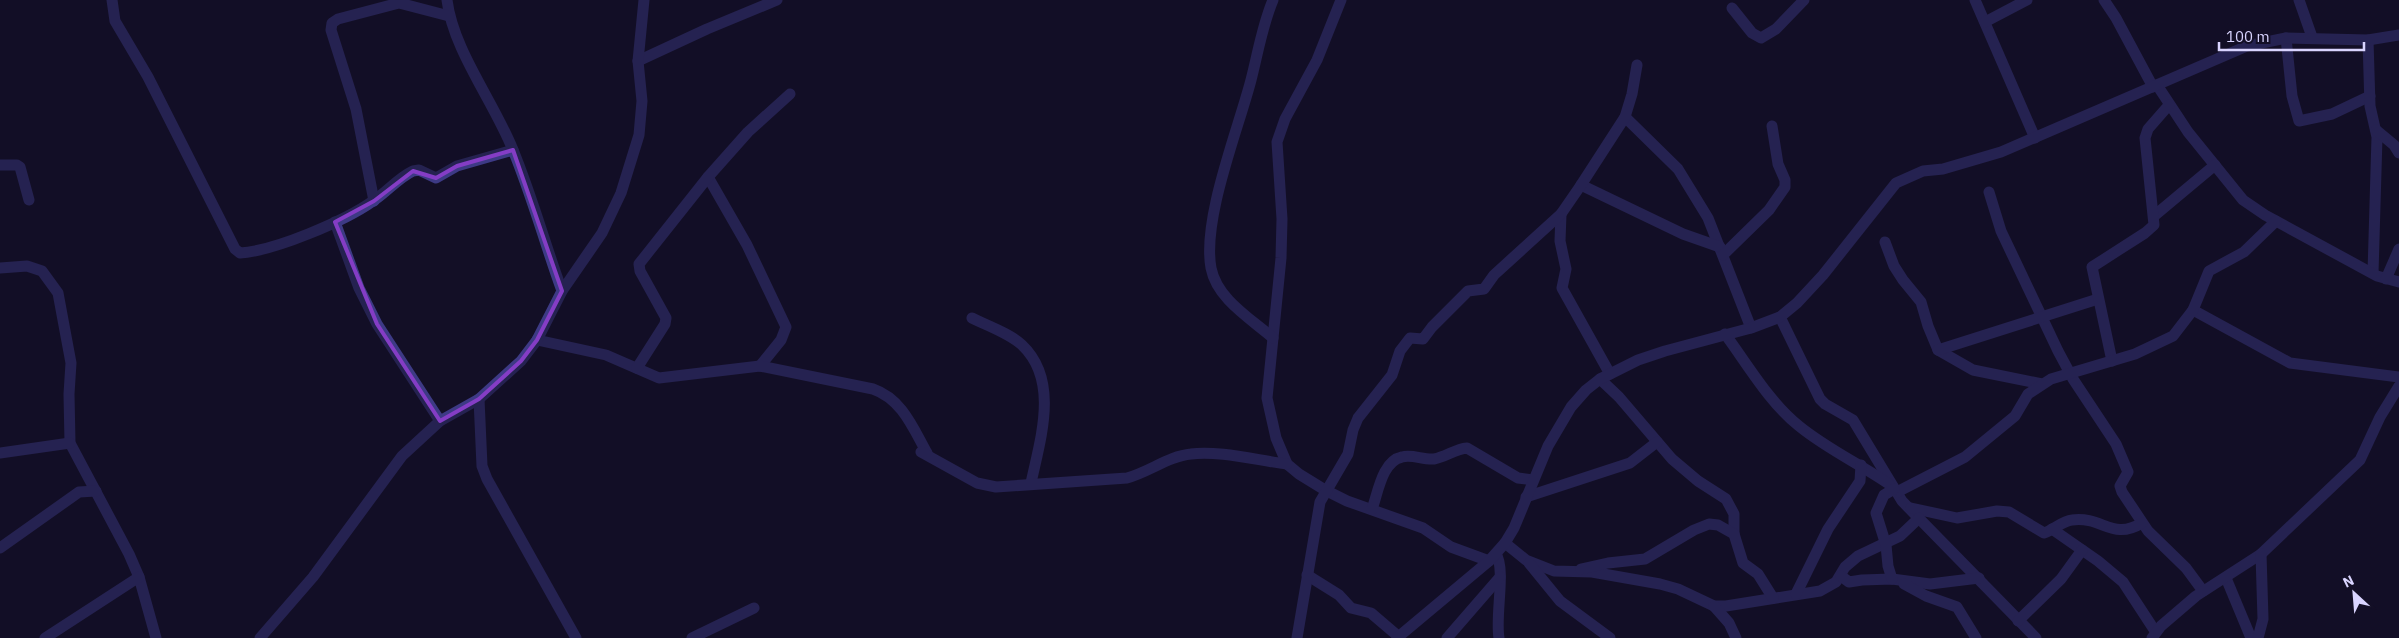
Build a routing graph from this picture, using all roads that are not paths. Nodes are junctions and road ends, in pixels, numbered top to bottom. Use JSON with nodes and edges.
{"nodes":[{"id":1,"x":112,"y":0,"type":"edge"},
{"id":2,"x":447,"y":0,"type":"edge"},
{"id":3,"x":644,"y":0,"type":"edge"},
{"id":4,"x":777,"y":0,"type":"edge"},
{"id":5,"x":1273,"y":0,"type":"edge"},
{"id":6,"x":1341,"y":0,"type":"edge"},
{"id":7,"x":1804,"y":0,"type":"edge"},
{"id":8,"x":1976,"y":0,"type":"edge"},
{"id":9,"x":2027,"y":0,"type":"edge"},
{"id":10,"x":2104,"y":0,"type":"edge"},
{"id":11,"x":2299,"y":0,"type":"edge"},
{"id":12,"x":1732,"y":8,"type":"dead end"},
{"id":13,"x":449,"y":16,"type":"junction"},
{"id":14,"x":1985,"y":22,"type":"junction"},
{"id":15,"x":2399,"y":36,"type":"edge"},
{"id":16,"x":2312,"y":37,"type":"junction"},
{"id":17,"x":2286,"y":38,"type":"junction"},
{"id":18,"x":2368,"y":40,"type":"junction"},
{"id":19,"x":638,"y":61,"type":"junction"},
{"id":20,"x":1637,"y":65,"type":"dead end"},
{"id":21,"x":2155,"y":86,"type":"junction"},
{"id":22,"x":790,"y":94,"type":"dead end"},
{"id":23,"x":2370,"y":96,"type":"junction"},
{"id":24,"x":2169,"y":105,"type":"junction"},
{"id":25,"x":1625,"y":117,"type":"junction"},
{"id":26,"x":1772,"y":126,"type":"dead end"},
{"id":27,"x":2376,"y":130,"type":"junction"},
{"id":28,"x":2035,"y":138,"type":"junction"},
{"id":29,"x":513,"y":150,"type":"junction"},
{"id":30,"x":2399,"y":153,"type":"edge"},
{"id":31,"x":0,"y":165,"type":"edge"},
{"id":32,"x":2215,"y":165,"type":"junction"},
{"id":33,"x":708,"y":177,"type":"junction"},
{"id":34,"x":1581,"y":185,"type":"junction"},
{"id":35,"x":1989,"y":192,"type":"dead end"},
{"id":36,"x":29,"y":200,"type":"dead end"},
{"id":37,"x":374,"y":201,"type":"junction"},
{"id":38,"x":1561,"y":214,"type":"junction"},
{"id":39,"x":2154,"y":216,"type":"junction"},
{"id":40,"x":2276,"y":221,"type":"junction"},
{"id":41,"x":335,"y":222,"type":"junction"},
{"id":42,"x":1885,"y":242,"type":"dead end"},
{"id":43,"x":2399,"y":249,"type":"edge"},
{"id":44,"x":1721,"y":251,"type":"junction"},
{"id":45,"x":0,"y":268,"type":"edge"},
{"id":46,"x":2373,"y":273,"type":"junction"},
{"id":47,"x":2386,"y":279,"type":"junction"},
{"id":48,"x":2399,"y":282,"type":"edge"},
{"id":49,"x":562,"y":291,"type":"junction"},
{"id":50,"x":2098,"y":299,"type":"junction"},
{"id":51,"x":2193,"y":310,"type":"junction"},
{"id":52,"x":2043,"y":316,"type":"junction"},
{"id":53,"x":1780,"y":317,"type":"junction"},
{"id":54,"x":972,"y":318,"type":"dead end"},
{"id":55,"x":1751,"y":328,"type":"junction"},
{"id":56,"x":1725,"y":334,"type":"junction"},
{"id":57,"x":1273,"y":338,"type":"junction"},
{"id":58,"x":537,"y":340,"type":"junction"},
{"id":59,"x":1938,"y":350,"type":"junction"},
{"id":60,"x":2112,"y":361,"type":"junction"},
{"id":61,"x":760,"y":366,"type":"junction"},
{"id":62,"x":637,"y":368,"type":"junction"},
{"id":63,"x":2070,"y":372,"type":"junction"},
{"id":64,"x":1605,"y":377,"type":"junction"},
{"id":65,"x":2399,"y":377,"type":"edge"},
{"id":66,"x":2042,"y":384,"type":"junction"},
{"id":67,"x":2399,"y":386,"type":"edge"},
{"id":68,"x":478,"y":399,"type":"junction"},
{"id":69,"x":440,"y":421,"type":"junction"},
{"id":70,"x":1657,"y":442,"type":"junction"},
{"id":71,"x":70,"y":443,"type":"junction"},
{"id":72,"x":0,"y":453,"type":"edge"},
{"id":73,"x":1287,"y":464,"type":"junction"},
{"id":74,"x":1861,"y":465,"type":"junction"},
{"id":75,"x":1533,"y":480,"type":"junction"},
{"id":76,"x":1031,"y":483,"type":"junction"},
{"id":77,"x":1894,"y":489,"type":"junction"},
{"id":78,"x":1326,"y":490,"type":"junction"},
{"id":79,"x":96,"y":491,"type":"junction"},
{"id":80,"x":1526,"y":497,"type":"junction"},
{"id":81,"x":1907,"y":506,"type":"junction"},
{"id":82,"x":1372,"y":509,"type":"junction"},
{"id":83,"x":1919,"y":518,"type":"junction"},
{"id":84,"x":2142,"y":523,"type":"junction"},
{"id":85,"x":2052,"y":529,"type":"junction"},
{"id":86,"x":1734,"y":534,"type":"junction"},
{"id":87,"x":1505,"y":543,"type":"junction"},
{"id":88,"x":1886,"y":545,"type":"junction"},
{"id":89,"x":0,"y":548,"type":"edge"},
{"id":90,"x":2082,"y":550,"type":"junction"},
{"id":91,"x":2262,"y":554,"type":"junction"},
{"id":92,"x":1492,"y":558,"type":"junction"},
{"id":93,"x":1526,"y":560,"type":"junction"},
{"id":94,"x":1575,"y":572,"type":"junction"},
{"id":95,"x":1307,"y":575,"type":"junction"},
{"id":96,"x":1841,"y":576,"type":"junction"},
{"id":97,"x":1500,"y":577,"type":"junction"},
{"id":98,"x":139,"y":578,"type":"junction"},
{"id":99,"x":1979,"y":578,"type":"junction"},
{"id":100,"x":2226,"y":578,"type":"junction"},
{"id":101,"x":1894,"y":580,"type":"junction"},
{"id":102,"x":2203,"y":591,"type":"junction"},
{"id":103,"x":1796,"y":594,"type":"junction"},
{"id":104,"x":1773,"y":598,"type":"junction"},
{"id":105,"x":1714,"y":606,"type":"junction"},
{"id":106,"x":754,"y":608,"type":"dead end"},
{"id":107,"x":2018,"y":621,"type":"junction"},
{"id":108,"x":2154,"y":635,"type":"edge"},
{"id":109,"x":1398,"y":637,"type":"edge"},
{"id":110,"x":45,"y":638,"type":"edge"},
{"id":111,"x":156,"y":638,"type":"edge"},
{"id":112,"x":260,"y":638,"type":"edge"},
{"id":113,"x":576,"y":638,"type":"edge"},
{"id":114,"x":692,"y":638,"type":"edge"},
{"id":115,"x":1297,"y":638,"type":"edge"},
{"id":116,"x":1447,"y":638,"type":"edge"},
{"id":117,"x":1499,"y":638,"type":"edge"},
{"id":118,"x":1610,"y":638,"type":"edge"},
{"id":119,"x":1736,"y":638,"type":"edge"},
{"id":120,"x":1976,"y":638,"type":"edge"},
{"id":121,"x":2036,"y":638,"type":"edge"},
{"id":122,"x":2251,"y":638,"type":"edge"},
{"id":123,"x":2258,"y":638,"type":"edge"}],
"edges":[{"from":1,"to":41,"type":"street"},
{"from":2,"to":13,"type":"street"},
{"from":3,"to":19,"type":"street"},
{"from":4,"to":19,"type":"street"},
{"from":5,"to":57,"type":"street"},
{"from":6,"to":57,"type":"street"},
{"from":7,"to":12,"type":"street"},
{"from":8,"to":14,"type":"street"},
{"from":9,"to":14,"type":"street"},
{"from":10,"to":21,"type":"street"},
{"from":11,"to":16,"type":"street"},
{"from":13,"to":29,"type":"street"},
{"from":13,"to":37,"type":"street"},
{"from":14,"to":28,"type":"street"},
{"from":15,"to":18,"type":"street"},
{"from":16,"to":17,"type":"street"},
{"from":16,"to":18,"type":"street"},
{"from":17,"to":21,"type":"street"},
{"from":17,"to":23,"type":"street"},
{"from":18,"to":23,"type":"street"},
{"from":19,"to":49,"type":"street"},
{"from":20,"to":25,"type":"street"},
{"from":21,"to":24,"type":"street"},
{"from":21,"to":28,"type":"street"},
{"from":22,"to":33,"type":"street"},
{"from":23,"to":27,"type":"street"},
{"from":24,"to":32,"type":"street"},
{"from":24,"to":39,"type":"street"},
{"from":25,"to":34,"type":"street"},
{"from":25,"to":44,"type":"street"},
{"from":26,"to":44,"type":"street"},
{"from":27,"to":30,"type":"street"},
{"from":27,"to":46,"type":"street"},
{"from":28,"to":53,"type":"street"},
{"from":29,"to":37,"type":"street"},
{"from":29,"to":49,"type":"street"},
{"from":31,"to":36,"type":"street"},
{"from":32,"to":39,"type":"street"},
{"from":32,"to":40,"type":"street"},
{"from":33,"to":61,"type":"street"},
{"from":33,"to":62,"type":"street"},
{"from":34,"to":38,"type":"street"},
{"from":34,"to":44,"type":"street"},
{"from":35,"to":52,"type":"street"},
{"from":37,"to":41,"type":"street"},
{"from":38,"to":64,"type":"street"},
{"from":38,"to":78,"type":"street"},
{"from":39,"to":50,"type":"street"},
{"from":40,"to":46,"type":"street"},
{"from":40,"to":51,"type":"street"},
{"from":41,"to":69,"type":"street"},
{"from":42,"to":59,"type":"street"},
{"from":43,"to":47,"type":"street"},
{"from":44,"to":55,"type":"street"},
{"from":45,"to":71,"type":"street"},
{"from":46,"to":47,"type":"street"},
{"from":47,"to":48,"type":"street"},
{"from":49,"to":58,"type":"street"},
{"from":50,"to":52,"type":"street"},
{"from":50,"to":60,"type":"street"},
{"from":51,"to":60,"type":"street"},
{"from":51,"to":65,"type":"street"},
{"from":52,"to":59,"type":"street"},
{"from":52,"to":63,"type":"street"},
{"from":53,"to":55,"type":"street"},
{"from":53,"to":77,"type":"street"},
{"from":54,"to":76,"type":"street"},
{"from":55,"to":56,"type":"street"},
{"from":56,"to":64,"type":"street"},
{"from":56,"to":74,"type":"street"},
{"from":57,"to":73,"type":"street"},
{"from":58,"to":62,"type":"street"},
{"from":58,"to":68,"type":"street"},
{"from":59,"to":66,"type":"street"},
{"from":60,"to":63,"type":"street"},
{"from":61,"to":62,"type":"street"},
{"from":61,"to":76,"type":"street"},
{"from":63,"to":66,"type":"street"},
{"from":63,"to":84,"type":"street"},
{"from":64,"to":70,"type":"street"},
{"from":64,"to":75,"type":"street"},
{"from":66,"to":77,"type":"street"},
{"from":67,"to":91,"type":"street"},
{"from":68,"to":69,"type":"street"},
{"from":68,"to":113,"type":"street"},
{"from":69,"to":112,"type":"street"},
{"from":70,"to":80,"type":"street"},
{"from":70,"to":86,"type":"street"},
{"from":71,"to":72,"type":"street"},
{"from":71,"to":79,"type":"street"},
{"from":73,"to":76,"type":"street"},
{"from":73,"to":78,"type":"street"},
{"from":74,"to":77,"type":"street"},
{"from":74,"to":103,"type":"street"},
{"from":75,"to":80,"type":"street"},
{"from":75,"to":82,"type":"street"},
{"from":77,"to":81,"type":"street"},
{"from":77,"to":88,"type":"street"},
{"from":78,"to":82,"type":"street"},
{"from":78,"to":95,"type":"street"},
{"from":79,"to":89,"type":"street"},
{"from":79,"to":98,"type":"street"},
{"from":80,"to":87,"type":"street"},
{"from":81,"to":83,"type":"street"},
{"from":81,"to":85,"type":"street"},
{"from":82,"to":92,"type":"street"},
{"from":83,"to":88,"type":"street"},
{"from":83,"to":99,"type":"street"},
{"from":84,"to":85,"type":"street"},
{"from":84,"to":102,"type":"street"},
{"from":85,"to":90,"type":"street"},
{"from":86,"to":94,"type":"street"},
{"from":86,"to":104,"type":"street"},
{"from":87,"to":92,"type":"street"},
{"from":87,"to":93,"type":"street"},
{"from":88,"to":96,"type":"street"},
{"from":88,"to":101,"type":"street"},
{"from":90,"to":107,"type":"street"},
{"from":90,"to":108,"type":"street"},
{"from":91,"to":100,"type":"street"},
{"from":91,"to":123,"type":"street"},
{"from":92,"to":97,"type":"street"},
{"from":92,"to":109,"type":"street"},
{"from":93,"to":94,"type":"street"},
{"from":93,"to":118,"type":"street"},
{"from":94,"to":105,"type":"street"},
{"from":95,"to":109,"type":"street"},
{"from":95,"to":115,"type":"street"},
{"from":96,"to":101,"type":"street"},
{"from":96,"to":103,"type":"street"},
{"from":97,"to":116,"type":"street"},
{"from":97,"to":117,"type":"street"},
{"from":98,"to":110,"type":"street"},
{"from":98,"to":111,"type":"street"},
{"from":99,"to":101,"type":"street"},
{"from":99,"to":107,"type":"street"},
{"from":100,"to":102,"type":"street"},
{"from":100,"to":122,"type":"street"},
{"from":101,"to":120,"type":"street"},
{"from":102,"to":108,"type":"street"},
{"from":103,"to":104,"type":"street"},
{"from":104,"to":105,"type":"street"},
{"from":105,"to":119,"type":"street"},
{"from":106,"to":114,"type":"street"},
{"from":107,"to":121,"type":"street"}]}
